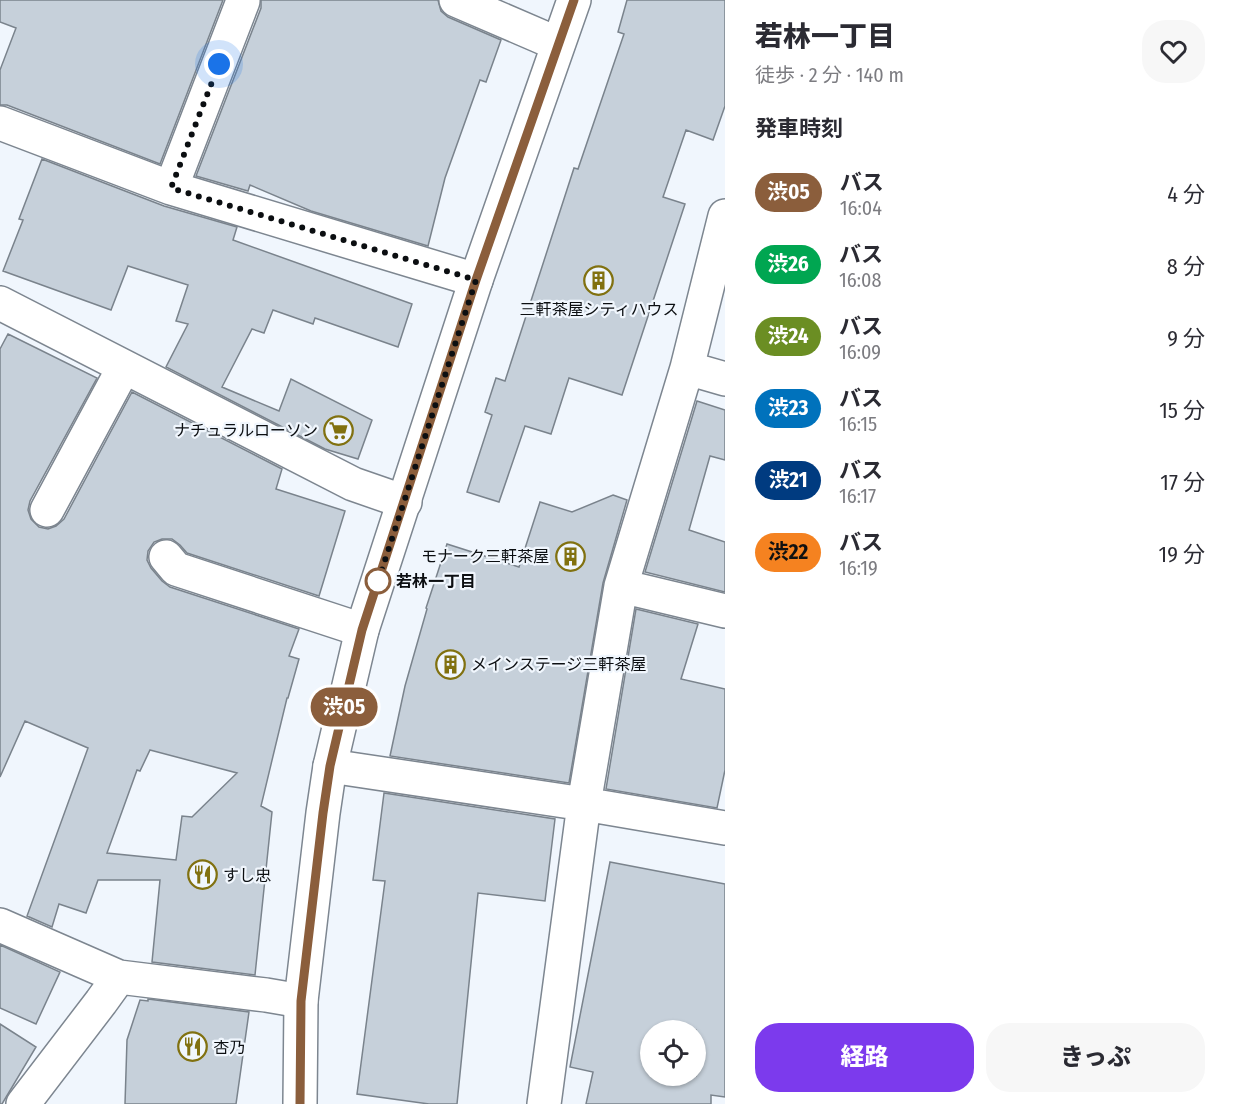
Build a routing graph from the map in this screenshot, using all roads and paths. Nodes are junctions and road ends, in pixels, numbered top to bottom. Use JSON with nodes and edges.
{"nodes":[{"id":1,"x":456,"y":0,"type":"edge"},
{"id":2,"x":574,"y":0,"type":"edge"},
{"id":3,"x":243,"y":1,"type":"edge"},
{"id":4,"x":558,"y":44,"type":"junction"},
{"id":5,"x":0,"y":123,"type":"edge"},
{"id":6,"x":171,"y":188,"type":"junction"},
{"id":7,"x":725,"y":216,"type":"edge"},
{"id":8,"x":476,"y":280,"type":"junction"},
{"id":9,"x":1,"y":305,"type":"edge"},
{"id":10,"x":124,"y":367,"type":"junction"},
{"id":11,"x":687,"y":368,"type":"junction"},
{"id":12,"x":725,"y":379,"type":"edge"},
{"id":13,"x":405,"y":502,"type":"junction"},
{"id":14,"x":47,"y":510,"type":"dead end"},
{"id":15,"x":171,"y":563,"type":"dead end"},
{"id":16,"x":621,"y":586,"type":"junction"},
{"id":17,"x":725,"y":611,"type":"edge"},
{"id":18,"x":362,"y":630,"type":"junction"},
{"id":19,"x":330,"y":766,"type":"junction"},
{"id":20,"x":584,"y":804,"type":"junction"},
{"id":21,"x":725,"y":828,"type":"edge"},
{"id":22,"x":0,"y":925,"type":"edge"},
{"id":23,"x":119,"y":977,"type":"junction"},
{"id":24,"x":301,"y":1001,"type":"junction"},
{"id":25,"x":23,"y":1104,"type":"edge"},
{"id":26,"x":300,"y":1104,"type":"edge"},
{"id":27,"x":544,"y":1104,"type":"edge"}],
"edges":[{"from":1,"to":4,"type":"street"},
{"from":2,"to":4,"type":"street"},
{"from":3,"to":6,"type":"street"},
{"from":4,"to":8,"type":"street"},
{"from":5,"to":6,"type":"street"},
{"from":6,"to":8,"type":"street"},
{"from":7,"to":11,"type":"street"},
{"from":8,"to":13,"type":"street"},
{"from":9,"to":10,"type":"street"},
{"from":10,"to":13,"type":"street"},
{"from":10,"to":14,"type":"street"},
{"from":11,"to":12,"type":"street"},
{"from":11,"to":16,"type":"street"},
{"from":13,"to":18,"type":"street"},
{"from":15,"to":18,"type":"street"},
{"from":16,"to":17,"type":"street"},
{"from":16,"to":20,"type":"street"},
{"from":18,"to":19,"type":"street"},
{"from":19,"to":20,"type":"street"},
{"from":19,"to":24,"type":"street"},
{"from":20,"to":21,"type":"street"},
{"from":20,"to":27,"type":"street"},
{"from":22,"to":23,"type":"street"},
{"from":23,"to":24,"type":"street"},
{"from":23,"to":25,"type":"street"},
{"from":24,"to":26,"type":"street"}]}
